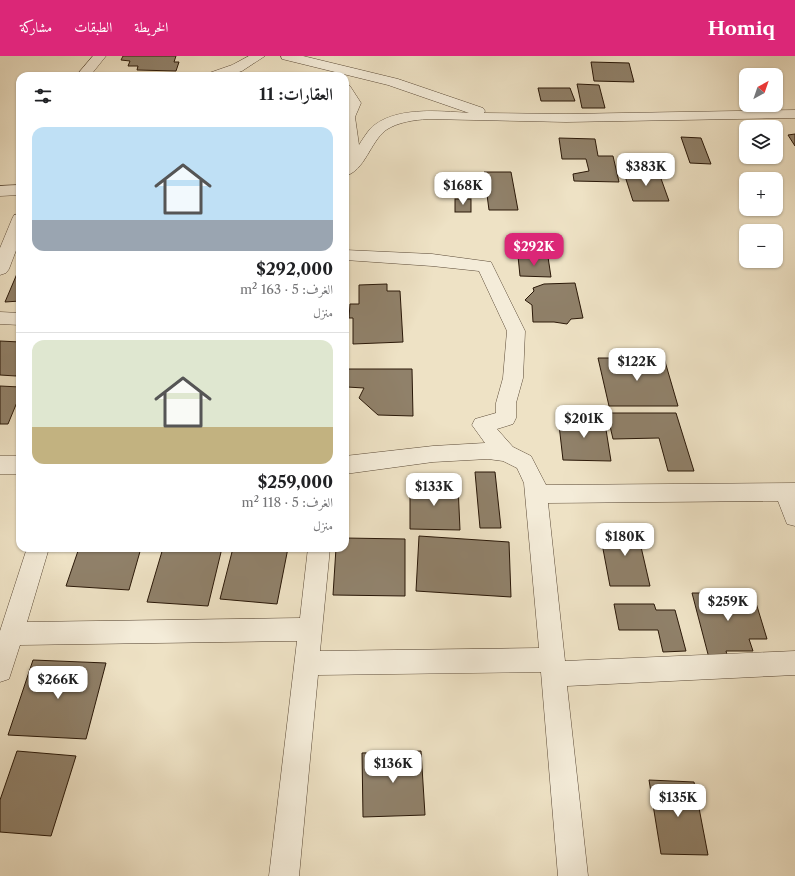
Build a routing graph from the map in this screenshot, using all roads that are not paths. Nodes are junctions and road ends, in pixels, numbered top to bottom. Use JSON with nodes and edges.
{"nodes":[{"id":1,"x":100,"y":56,"type":"edge"},
{"id":2,"x":259,"y":56,"type":"edge"},
{"id":3,"x":287,"y":56,"type":"edge"},
{"id":4,"x":349,"y":56,"type":"edge"},
{"id":5,"x":332,"y":71,"type":"edge"},
{"id":6,"x":86,"y":72,"type":"edge"},
{"id":7,"x":226,"y":72,"type":"edge"},
{"id":8,"x":349,"y":74,"type":"edge"},
{"id":9,"x":349,"y":95,"type":"edge"},
{"id":10,"x":795,"y":114,"type":"edge"},
{"id":11,"x":349,"y":115,"type":"edge"},
{"id":12,"x":496,"y":117,"type":"junction"},
{"id":13,"x":349,"y":142,"type":"edge"},
{"id":14,"x":350,"y":167,"type":"edge"},
{"id":15,"x":16,"y":190,"type":"edge"},
{"id":16,"x":0,"y":191,"type":"edge"},
{"id":17,"x":16,"y":228,"type":"edge"},
{"id":18,"x":349,"y":255,"type":"edge"},
{"id":19,"x":0,"y":270,"type":"edge"},
{"id":20,"x":0,"y":318,"type":"edge"},
{"id":21,"x":16,"y":318,"type":"edge"},
{"id":22,"x":506,"y":453,"type":"junction"},
{"id":23,"x":349,"y":464,"type":"edge"},
{"id":24,"x":0,"y":465,"type":"edge"},
{"id":25,"x":16,"y":465,"type":"edge"},
{"id":26,"x":790,"y":492,"type":"edge"},
{"id":27,"x":536,"y":494,"type":"junction"},
{"id":28,"x":795,"y":517,"type":"edge"},
{"id":29,"x":37,"y":552,"type":"edge"},
{"id":30,"x":319,"y":552,"type":"edge"},
{"id":31,"x":310,"y":629,"type":"junction"},
{"id":32,"x":11,"y":634,"type":"junction"},
{"id":33,"x":306,"y":663,"type":"junction"},
{"id":34,"x":795,"y":663,"type":"edge"},
{"id":35,"x":553,"y":667,"type":"junction"},
{"id":36,"x":0,"y":670,"type":"edge"},
{"id":37,"x":284,"y":876,"type":"edge"},
{"id":38,"x":574,"y":876,"type":"edge"}],
"edges":[{"from":1,"to":6,"type":"street"},
{"from":2,"to":7,"type":"street"},
{"from":3,"to":5,"type":"street"},
{"from":4,"to":5,"type":"street"},
{"from":8,"to":12,"type":"street"},
{"from":9,"to":11,"type":"street"},
{"from":10,"to":12,"type":"street"},
{"from":12,"to":14,"type":"street"},
{"from":13,"to":14,"type":"street"},
{"from":15,"to":16,"type":"street"},
{"from":17,"to":19,"type":"street"},
{"from":18,"to":22,"type":"street"},
{"from":20,"to":21,"type":"street"},
{"from":22,"to":23,"type":"street"},
{"from":22,"to":27,"type":"street"},
{"from":24,"to":25,"type":"street"},
{"from":26,"to":27,"type":"street"},
{"from":26,"to":28,"type":"street"},
{"from":27,"to":35,"type":"street"},
{"from":29,"to":32,"type":"street"},
{"from":30,"to":31,"type":"street"},
{"from":31,"to":32,"type":"street"},
{"from":31,"to":33,"type":"street"},
{"from":32,"to":36,"type":"street"},
{"from":33,"to":35,"type":"street"},
{"from":33,"to":37,"type":"street"},
{"from":34,"to":35,"type":"street"},
{"from":35,"to":38,"type":"street"}]}
